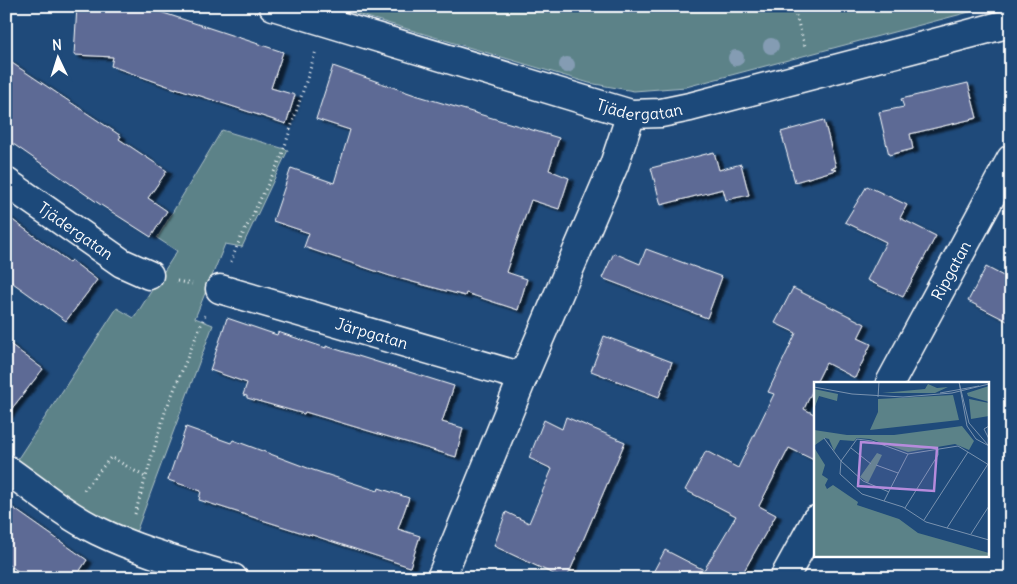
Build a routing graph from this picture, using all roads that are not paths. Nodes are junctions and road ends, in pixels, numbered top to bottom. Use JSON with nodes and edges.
{"nodes":[{"id":1,"x":273,"y":6,"type":"edge"},
{"id":2,"x":1011,"y":23,"type":"edge"},
{"id":3,"x":631,"y":114,"type":"junction"},
{"id":4,"x":1011,"y":159,"type":"edge"},
{"id":5,"x":6,"y":182,"type":"edge"},
{"id":6,"x":149,"y":276,"type":"road end"},
{"id":7,"x":220,"y":289,"type":"road end"},
{"id":8,"x":523,"y":377,"type":"junction"},
{"id":9,"x":891,"y":382,"type":"edge"},
{"id":10,"x":6,"y":469,"type":"edge"},
{"id":11,"x":814,"y":524,"type":"edge"},
{"id":12,"x":233,"y":578,"type":"edge"},
{"id":13,"x":441,"y":578,"type":"edge"},
{"id":14,"x":784,"y":578,"type":"edge"}],
"edges":[{"from":1,"to":3,"type":"street","name":"Tjädergatan"},
{"from":2,"to":3,"type":"street","name":"Tjädergatan"},
{"from":3,"to":8,"type":"street"},
{"from":4,"to":9,"type":"street","name":"Ripgatan"},
{"from":5,"to":6,"type":"street","name":"Tjädergatan"},
{"from":7,"to":8,"type":"street","name":"Järpgatan"},
{"from":8,"to":13,"type":"street"},
{"from":10,"to":12,"type":"street"},
{"from":11,"to":14,"type":"street"}]}
